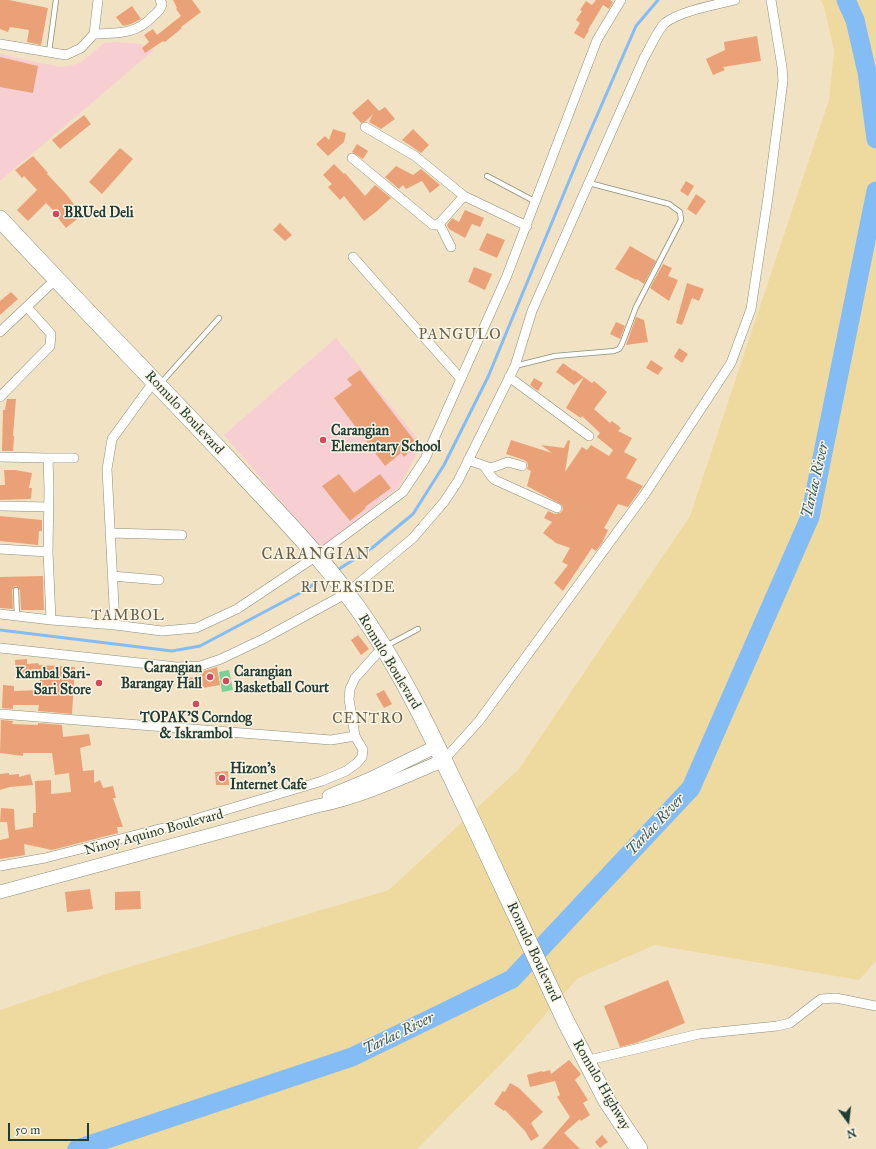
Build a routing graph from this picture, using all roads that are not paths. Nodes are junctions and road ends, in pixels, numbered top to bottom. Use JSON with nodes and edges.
{"nodes":[{"id":1,"x":56,"y":0,"type":"edge"},
{"id":2,"x":98,"y":0,"type":"edge"},
{"id":3,"x":160,"y":0,"type":"edge"},
{"id":4,"x":621,"y":0,"type":"edge"},
{"id":5,"x":735,"y":0,"type":"edge"},
{"id":6,"x":771,"y":0,"type":"edge"},
{"id":7,"x":94,"y":34,"type":"junction"},
{"id":8,"x":0,"y":44,"type":"edge"},
{"id":9,"x":49,"y":52,"type":"junction"},
{"id":10,"x":365,"y":127,"type":"dead end"},
{"id":11,"x":352,"y":158,"type":"dead end"},
{"id":12,"x":487,"y":176,"type":"dead end"},
{"id":13,"x":589,"y":183,"type":"junction"},
{"id":14,"x":464,"y":196,"type":"junction"},
{"id":15,"x":536,"y":202,"type":"junction"},
{"id":16,"x":0,"y":219,"type":"edge"},
{"id":17,"x":439,"y":223,"type":"junction"},
{"id":18,"x":527,"y":226,"type":"junction"},
{"id":19,"x":451,"y":247,"type":"dead end"},
{"id":20,"x":353,"y":257,"type":"dead end"},
{"id":21,"x":56,"y":279,"type":"junction"},
{"id":22,"x":27,"y":307,"type":"junction"},
{"id":23,"x":219,"y":318,"type":"dead end"},
{"id":24,"x":0,"y":332,"type":"edge"},
{"id":25,"x":514,"y":366,"type":"junction"},
{"id":26,"x":509,"y":377,"type":"junction"},
{"id":27,"x":461,"y":379,"type":"junction"},
{"id":28,"x":157,"y":383,"type":"junction"},
{"id":29,"x":0,"y":397,"type":"edge"},
{"id":30,"x":589,"y":436,"type":"dead end"},
{"id":31,"x":0,"y":457,"type":"edge"},
{"id":32,"x":48,"y":458,"type":"junction"},
{"id":33,"x":74,"y":458,"type":"dead end"},
{"id":34,"x":468,"y":460,"type":"junction"},
{"id":35,"x":484,"y":466,"type":"junction"},
{"id":36,"x":522,"y":466,"type":"dead end"},
{"id":37,"x":0,"y":506,"type":"edge"},
{"id":38,"x":49,"y":507,"type":"junction"},
{"id":39,"x":557,"y":508,"type":"dead end"},
{"id":40,"x":110,"y":533,"type":"junction"},
{"id":41,"x":182,"y":535,"type":"dead end"},
{"id":42,"x":0,"y":549,"type":"edge"},
{"id":43,"x":48,"y":552,"type":"junction"},
{"id":44,"x":318,"y":556,"type":"junction"},
{"id":45,"x":112,"y":576,"type":"junction"},
{"id":46,"x":158,"y":580,"type":"dead end"},
{"id":47,"x":16,"y":590,"type":"dead end"},
{"id":48,"x":347,"y":594,"type":"junction"},
{"id":49,"x":0,"y":614,"type":"edge"},
{"id":50,"x":16,"y":616,"type":"junction"},
{"id":51,"x":51,"y":620,"type":"junction"},
{"id":52,"x":115,"y":625,"type":"junction"},
{"id":53,"x":418,"y":629,"type":"dead end"},
{"id":54,"x":383,"y":647,"type":"junction"},
{"id":55,"x":0,"y":648,"type":"edge"},
{"id":56,"x":0,"y":714,"type":"edge"},
{"id":57,"x":354,"y":736,"type":"junction"},
{"id":58,"x":443,"y":759,"type":"junction"},
{"id":59,"x":0,"y":866,"type":"edge"},
{"id":60,"x":0,"y":892,"type":"edge"},
{"id":61,"x":876,"y":1006,"type":"edge"},
{"id":62,"x":565,"y":1020,"type":"joint"},
{"id":63,"x":585,"y":1061,"type":"junction"},
{"id":64,"x":639,"y":1149,"type":"edge"}],
"edges":[{"from":1,"to":9,"type":"lane"},
{"from":2,"to":7,"type":"street"},
{"from":3,"to":7,"type":"street"},
{"from":4,"to":15,"type":"street"},
{"from":5,"to":13,"type":"street"},
{"from":6,"to":58,"type":"street"},
{"from":7,"to":9,"type":"street"},
{"from":8,"to":9,"type":"street"},
{"from":10,"to":14,"type":"street"},
{"from":11,"to":17,"type":"street"},
{"from":12,"to":15,"type":"lane"},
{"from":13,"to":25,"type":"street"},
{"from":13,"to":25,"type":"lane"},
{"from":14,"to":17,"type":"street"},
{"from":14,"to":18,"type":"street"},
{"from":15,"to":18,"type":"street"},
{"from":16,"to":21,"type":"highway","name":"Romulo Boulevard"},
{"from":17,"to":19,"type":"street"},
{"from":18,"to":27,"type":"street"},
{"from":20,"to":27,"type":"street"},
{"from":21,"to":22,"type":"street"},
{"from":21,"to":28,"type":"highway","name":"Romulo Boulevard"},
{"from":22,"to":24,"type":"street"},
{"from":22,"to":29,"type":"street"},
{"from":23,"to":28,"type":"lane"},
{"from":25,"to":26,"type":"street"},
{"from":26,"to":30,"type":"street"},
{"from":26,"to":34,"type":"street"},
{"from":27,"to":44,"type":"street"},
{"from":28,"to":40,"type":"street"},
{"from":28,"to":44,"type":"highway","name":"Romulo Boulevard"},
{"from":31,"to":32,"type":"street"},
{"from":32,"to":33,"type":"street"},
{"from":32,"to":38,"type":"street"},
{"from":34,"to":35,"type":"street"},
{"from":34,"to":48,"type":"street"},
{"from":35,"to":36,"type":"street"},
{"from":35,"to":39,"type":"street"},
{"from":37,"to":38,"type":"street"},
{"from":38,"to":43,"type":"street"},
{"from":40,"to":41,"type":"street"},
{"from":40,"to":45,"type":"street"},
{"from":42,"to":43,"type":"street"},
{"from":43,"to":51,"type":"street"},
{"from":44,"to":48,"type":"highway","name":"Romulo Boulevard"},
{"from":44,"to":52,"type":"street"},
{"from":45,"to":46,"type":"street"},
{"from":45,"to":52,"type":"street"},
{"from":47,"to":50,"type":"lane"},
{"from":48,"to":54,"type":"highway","name":"Romulo Boulevard"},
{"from":48,"to":55,"type":"street"},
{"from":49,"to":50,"type":"street"},
{"from":50,"to":51,"type":"street"},
{"from":51,"to":52,"type":"street"},
{"from":53,"to":54,"type":"lane"},
{"from":54,"to":57,"type":"street"},
{"from":54,"to":58,"type":"highway","name":"Romulo Boulevard"},
{"from":56,"to":57,"type":"street"},
{"from":57,"to":59,"type":"street"},
{"from":58,"to":60,"type":"main road","name":"Ninoy Aquino Boulevard"},
{"from":58,"to":62,"type":"highway","name":"Romulo Boulevard"},
{"from":61,"to":63,"type":"street"},
{"from":62,"to":63,"type":"highway","name":"Romulo Highway"},
{"from":63,"to":64,"type":"highway","name":"Romulo Highway"}]}
